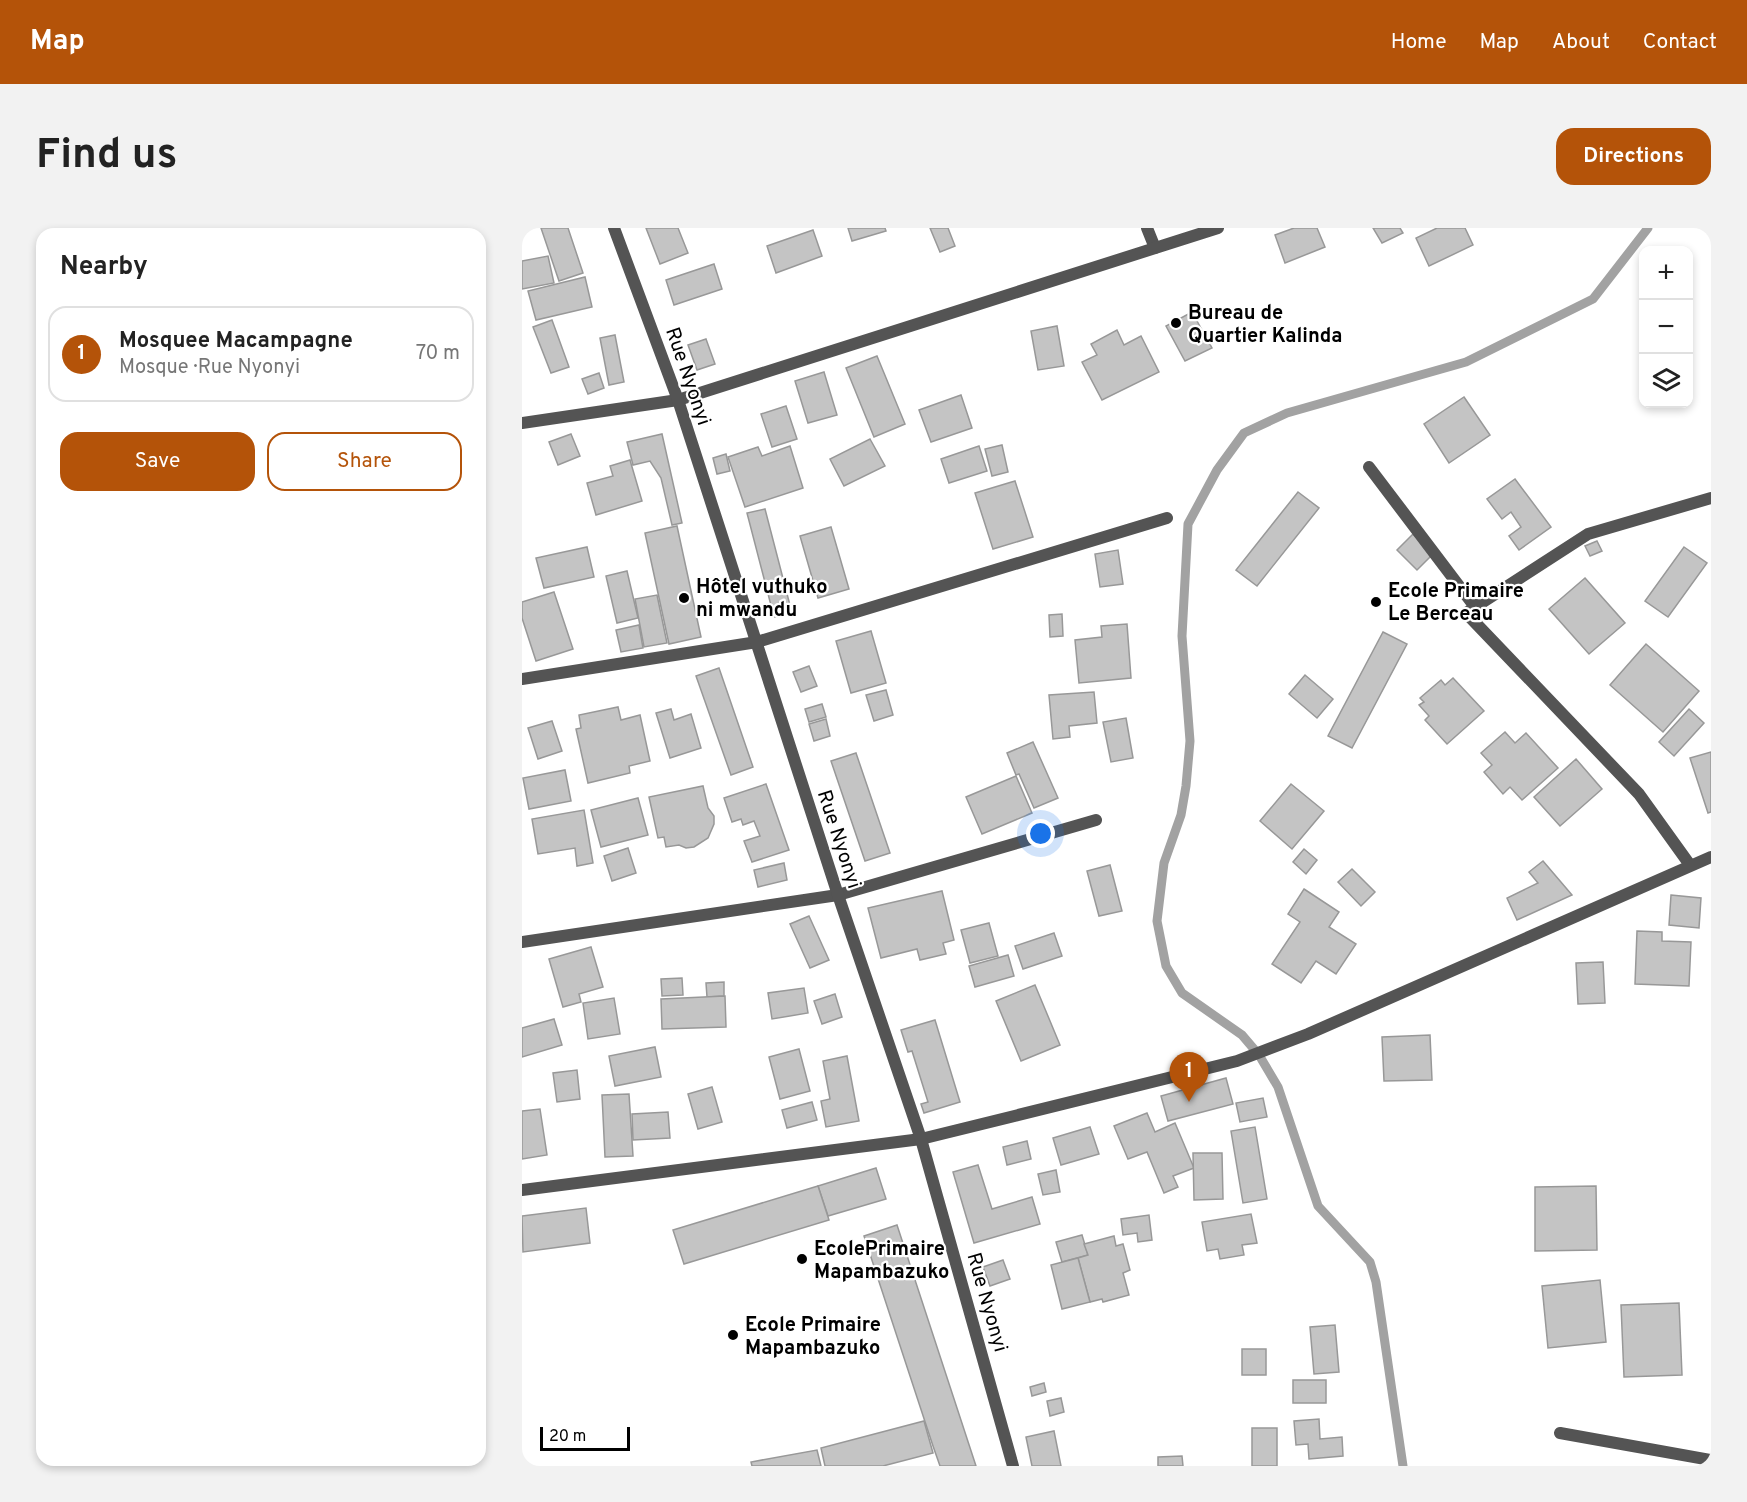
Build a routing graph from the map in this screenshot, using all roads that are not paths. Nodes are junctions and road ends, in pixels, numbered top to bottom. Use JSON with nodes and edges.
{"nodes":[{"id":1,"x":614,"y":228,"type":"edge"},
{"id":2,"x":1147,"y":228,"type":"edge"},
{"id":3,"x":1218,"y":228,"type":"edge"},
{"id":4,"x":1155,"y":249,"type":"junction"},
{"id":5,"x":678,"y":400,"type":"junction"},
{"id":6,"x":522,"y":423,"type":"edge"},
{"id":7,"x":1369,"y":467,"type":"dead end"},
{"id":8,"x":1711,"y":498,"type":"edge"},
{"id":9,"x":1167,"y":518,"type":"dead end"},
{"id":10,"x":1475,"y":607,"type":"junction"},
{"id":11,"x":757,"y":642,"type":"junction"},
{"id":12,"x":522,"y":679,"type":"edge"},
{"id":13,"x":1096,"y":820,"type":"dead end"},
{"id":14,"x":1711,"y":856,"type":"edge"},
{"id":15,"x":1690,"y":865,"type":"junction"},
{"id":16,"x":838,"y":895,"type":"junction"},
{"id":17,"x":522,"y":942,"type":"edge"},
{"id":18,"x":921,"y":1139,"type":"junction"},
{"id":19,"x":522,"y":1190,"type":"edge"},
{"id":20,"x":1560,"y":1433,"type":"dead end"},
{"id":21,"x":1711,"y":1460,"type":"edge"},
{"id":22,"x":1013,"y":1466,"type":"edge"}],
"edges":[{"from":1,"to":5,"type":"street","name":"Rue Nyonyi"},
{"from":2,"to":4,"type":"street"},
{"from":3,"to":4,"type":"street"},
{"from":4,"to":5,"type":"street"},
{"from":5,"to":6,"type":"street"},
{"from":5,"to":11,"type":"street","name":"Rue Nyonyi"},
{"from":7,"to":10,"type":"street"},
{"from":8,"to":10,"type":"street"},
{"from":9,"to":11,"type":"street"},
{"from":10,"to":15,"type":"street"},
{"from":11,"to":12,"type":"street"},
{"from":11,"to":16,"type":"street","name":"Rue Nyonyi"},
{"from":13,"to":16,"type":"street"},
{"from":14,"to":15,"type":"street"},
{"from":15,"to":18,"type":"street"},
{"from":16,"to":17,"type":"street"},
{"from":16,"to":18,"type":"street","name":"Rue Nyonyi"},
{"from":18,"to":19,"type":"street"},
{"from":18,"to":22,"type":"street","name":"Rue Nyonyi"},
{"from":20,"to":21,"type":"street"}]}
